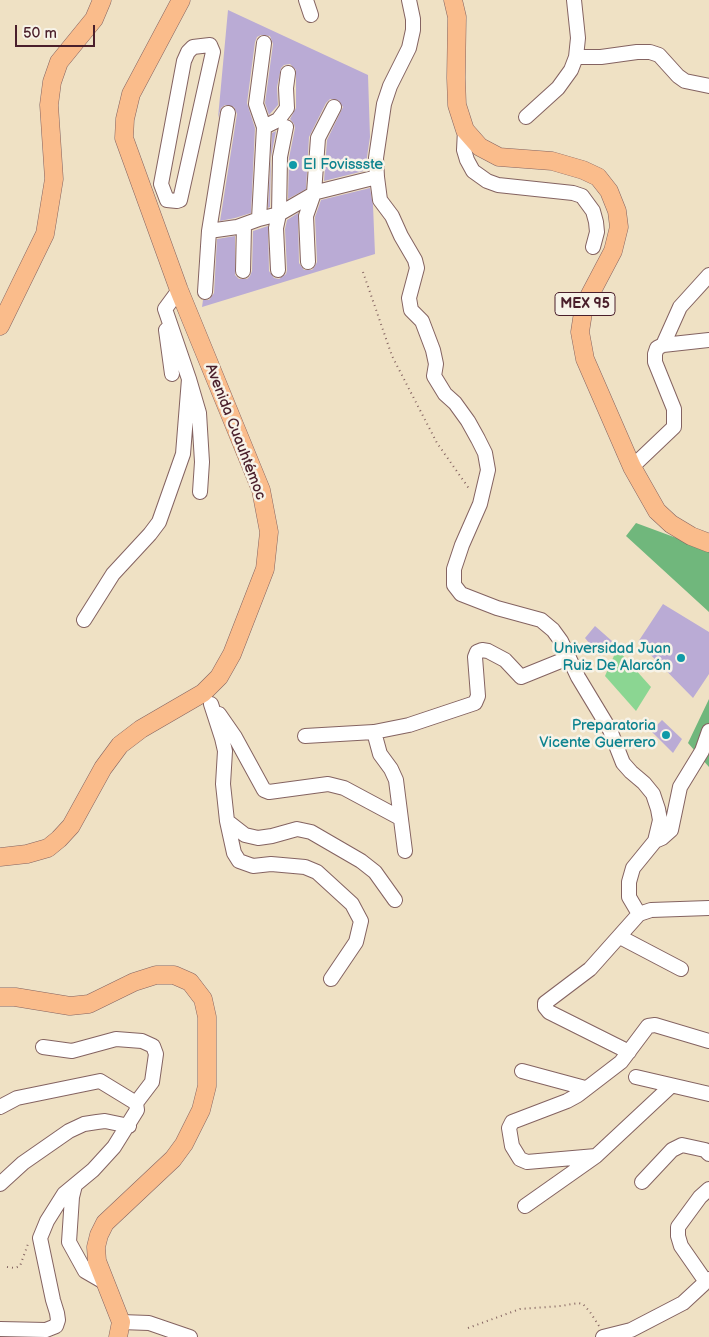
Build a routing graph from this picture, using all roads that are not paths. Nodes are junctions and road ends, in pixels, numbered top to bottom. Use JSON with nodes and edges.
{"nodes":[{"id":1,"x":102,"y":0,"type":"edge"},
{"id":2,"x":181,"y":0,"type":"edge"},
{"id":3,"x":306,"y":0,"type":"edge"},
{"id":4,"x":409,"y":0,"type":"edge"},
{"id":5,"x":453,"y":0,"type":"edge"},
{"id":6,"x":574,"y":0,"type":"edge"},
{"id":7,"x":311,"y":15,"type":"dead end"},
{"id":8,"x":264,"y":43,"type":"dead end"},
{"id":9,"x":576,"y":57,"type":"junction"},
{"id":10,"x":288,"y":73,"type":"dead end"},
{"id":11,"x":709,"y":86,"type":"edge"},
{"id":12,"x":334,"y":108,"type":"dead end"},
{"id":13,"x":228,"y":113,"type":"dead end"},
{"id":14,"x":526,"y":117,"type":"dead end"},
{"id":15,"x":264,"y":127,"type":"junction"},
{"id":16,"x":286,"y":127,"type":"dead end"},
{"id":17,"x":465,"y":130,"type":"junction"},
{"id":18,"x":377,"y":177,"type":"junction"},
{"id":19,"x":314,"y":193,"type":"junction"},
{"id":20,"x":167,"y":200,"type":"junction"},
{"id":21,"x":279,"y":214,"type":"junction"},
{"id":22,"x":152,"y":216,"type":"junction"},
{"id":23,"x":259,"y":219,"type":"junction"},
{"id":24,"x":244,"y":225,"type":"junction"},
{"id":25,"x":209,"y":231,"type":"junction"},
{"id":26,"x":593,"y":246,"type":"dead end"},
{"id":27,"x":308,"y":262,"type":"dead end"},
{"id":28,"x":278,"y":270,"type":"dead end"},
{"id":29,"x":243,"y":271,"type":"dead end"},
{"id":30,"x":709,"y":275,"type":"edge"},
{"id":31,"x":179,"y":290,"type":"junction"},
{"id":32,"x":205,"y":292,"type":"dead end"},
{"id":33,"x":166,"y":309,"type":"junction"},
{"id":34,"x":0,"y":326,"type":"edge"},
{"id":35,"x":709,"y":340,"type":"edge"},
{"id":36,"x":663,"y":345,"type":"junction"},
{"id":37,"x":172,"y":374,"type":"dead end"},
{"id":38,"x":190,"y":379,"type":"junction"},
{"id":39,"x":632,"y":467,"type":"junction"},
{"id":40,"x":200,"y":492,"type":"dead end"},
{"id":41,"x":709,"y":543,"type":"edge"},
{"id":42,"x":84,"y":620,"type":"dead end"},
{"id":43,"x":568,"y":658,"type":"junction"},
{"id":44,"x":207,"y":698,"type":"junction"},
{"id":45,"x":709,"y":730,"type":"edge"},
{"id":46,"x":374,"y":732,"type":"junction"},
{"id":47,"x":305,"y":736,"type":"dead end"},
{"id":48,"x":400,"y":818,"type":"junction"},
{"id":49,"x":227,"y":821,"type":"junction"},
{"id":50,"x":655,"y":841,"type":"junction"},
{"id":51,"x":405,"y":851,"type":"dead end"},
{"id":52,"x":0,"y":857,"type":"edge"},
{"id":53,"x":395,"y":900,"type":"dead end"},
{"id":54,"x":709,"y":908,"type":"edge"},
{"id":55,"x":639,"y":914,"type":"junction"},
{"id":56,"x":620,"y":937,"type":"junction"},
{"id":57,"x":681,"y":969,"type":"dead end"},
{"id":58,"x":331,"y":979,"type":"dead end"},
{"id":59,"x":0,"y":997,"type":"edge"},
{"id":60,"x":709,"y":1041,"type":"edge"},
{"id":61,"x":43,"y":1047,"type":"dead end"},
{"id":62,"x":629,"y":1052,"type":"junction"},
{"id":63,"x":522,"y":1071,"type":"dead end"},
{"id":64,"x":636,"y":1077,"type":"dead end"},
{"id":65,"x":671,"y":1086,"type":"junction"},
{"id":66,"x":585,"y":1088,"type":"junction"},
{"id":67,"x":709,"y":1094,"type":"edge"},
{"id":68,"x":136,"y":1103,"type":"junction"},
{"id":69,"x":0,"y":1107,"type":"edge"},
{"id":70,"x":129,"y":1126,"type":"junction"},
{"id":71,"x":709,"y":1154,"type":"edge"},
{"id":72,"x":596,"y":1156,"type":"junction"},
{"id":73,"x":642,"y":1182,"type":"dead end"},
{"id":74,"x":0,"y":1184,"type":"edge"},
{"id":75,"x":76,"y":1185,"type":"junction"},
{"id":76,"x":709,"y":1189,"type":"edge"},
{"id":77,"x":525,"y":1206,"type":"dead end"},
{"id":78,"x":707,"y":1280,"type":"edge"},
{"id":79,"x":104,"y":1282,"type":"junction"},
{"id":80,"x":0,"y":1329,"type":"edge"},
{"id":81,"x":120,"y":1329,"type":"edge"},
{"id":82,"x":632,"y":1333,"type":"edge"},
{"id":83,"x":190,"y":1337,"type":"edge"},
{"id":84,"x":604,"y":1337,"type":"edge"}],
"edges":[{"from":1,"to":34,"type":"main road"},
{"from":2,"to":22,"type":"main road","name":"Avenida Cuauhtémoc"},
{"from":3,"to":7,"type":"street"},
{"from":4,"to":18,"type":"street"},
{"from":5,"to":17,"type":"main road","number":"MEX 95"},
{"from":6,"to":9,"type":"street"},
{"from":8,"to":15,"type":"street"},
{"from":9,"to":11,"type":"street"},
{"from":9,"to":14,"type":"street"},
{"from":10,"to":15,"type":"street"},
{"from":12,"to":19,"type":"street"},
{"from":13,"to":25,"type":"street"},
{"from":15,"to":23,"type":"street"},
{"from":16,"to":21,"type":"street"},
{"from":17,"to":26,"type":"street"},
{"from":17,"to":39,"type":"main road","number":"MEX 95"},
{"from":18,"to":19,"type":"street"},
{"from":18,"to":43,"type":"street"},
{"from":19,"to":21,"type":"street"},
{"from":19,"to":27,"type":"street"},
{"from":20,"to":20,"type":"street"},
{"from":20,"to":22,"type":"street"},
{"from":21,"to":23,"type":"street"},
{"from":21,"to":28,"type":"street"},
{"from":22,"to":31,"type":"main road","name":"Avenida Cuauhtémoc"},
{"from":23,"to":24,"type":"street"},
{"from":24,"to":25,"type":"street"},
{"from":24,"to":29,"type":"street"},
{"from":25,"to":32,"type":"street"},
{"from":30,"to":36,"type":"street"},
{"from":31,"to":33,"type":"street"},
{"from":31,"to":44,"type":"main road","name":"Avenida Cuauhtémoc"},
{"from":33,"to":37,"type":"street"},
{"from":33,"to":38,"type":"street"},
{"from":35,"to":36,"type":"street"},
{"from":36,"to":39,"type":"street"},
{"from":38,"to":40,"type":"street"},
{"from":38,"to":42,"type":"street"},
{"from":39,"to":41,"type":"main road","number":"MEX 95"},
{"from":43,"to":46,"type":"street"},
{"from":43,"to":50,"type":"street"},
{"from":44,"to":48,"type":"street"},
{"from":44,"to":49,"type":"street"},
{"from":44,"to":52,"type":"main road","name":"Avenida Cuauhtémoc"},
{"from":45,"to":50,"type":"street"},
{"from":46,"to":47,"type":"street"},
{"from":46,"to":48,"type":"street"},
{"from":48,"to":51,"type":"street"},
{"from":49,"to":53,"type":"street"},
{"from":49,"to":58,"type":"street"},
{"from":50,"to":55,"type":"street"},
{"from":54,"to":55,"type":"street"},
{"from":55,"to":56,"type":"street"},
{"from":56,"to":57,"type":"street"},
{"from":56,"to":62,"type":"street"},
{"from":59,"to":79,"type":"main road"},
{"from":60,"to":62,"type":"street"},
{"from":61,"to":68,"type":"street"},
{"from":62,"to":66,"type":"street"},
{"from":63,"to":66,"type":"street"},
{"from":64,"to":65,"type":"street"},
{"from":65,"to":67,"type":"street"},
{"from":65,"to":72,"type":"street"},
{"from":66,"to":72,"type":"street"},
{"from":68,"to":69,"type":"street"},
{"from":68,"to":70,"type":"street"},
{"from":70,"to":74,"type":"street"},
{"from":70,"to":75,"type":"street"},
{"from":71,"to":73,"type":"street"},
{"from":72,"to":77,"type":"street"},
{"from":75,"to":79,"type":"street"},
{"from":75,"to":80,"type":"street"},
{"from":76,"to":78,"type":"street"},
{"from":78,"to":82,"type":"street"},
{"from":79,"to":81,"type":"main road"},
{"from":81,"to":83,"type":"street"},
{"from":82,"to":84,"type":"street"}]}
